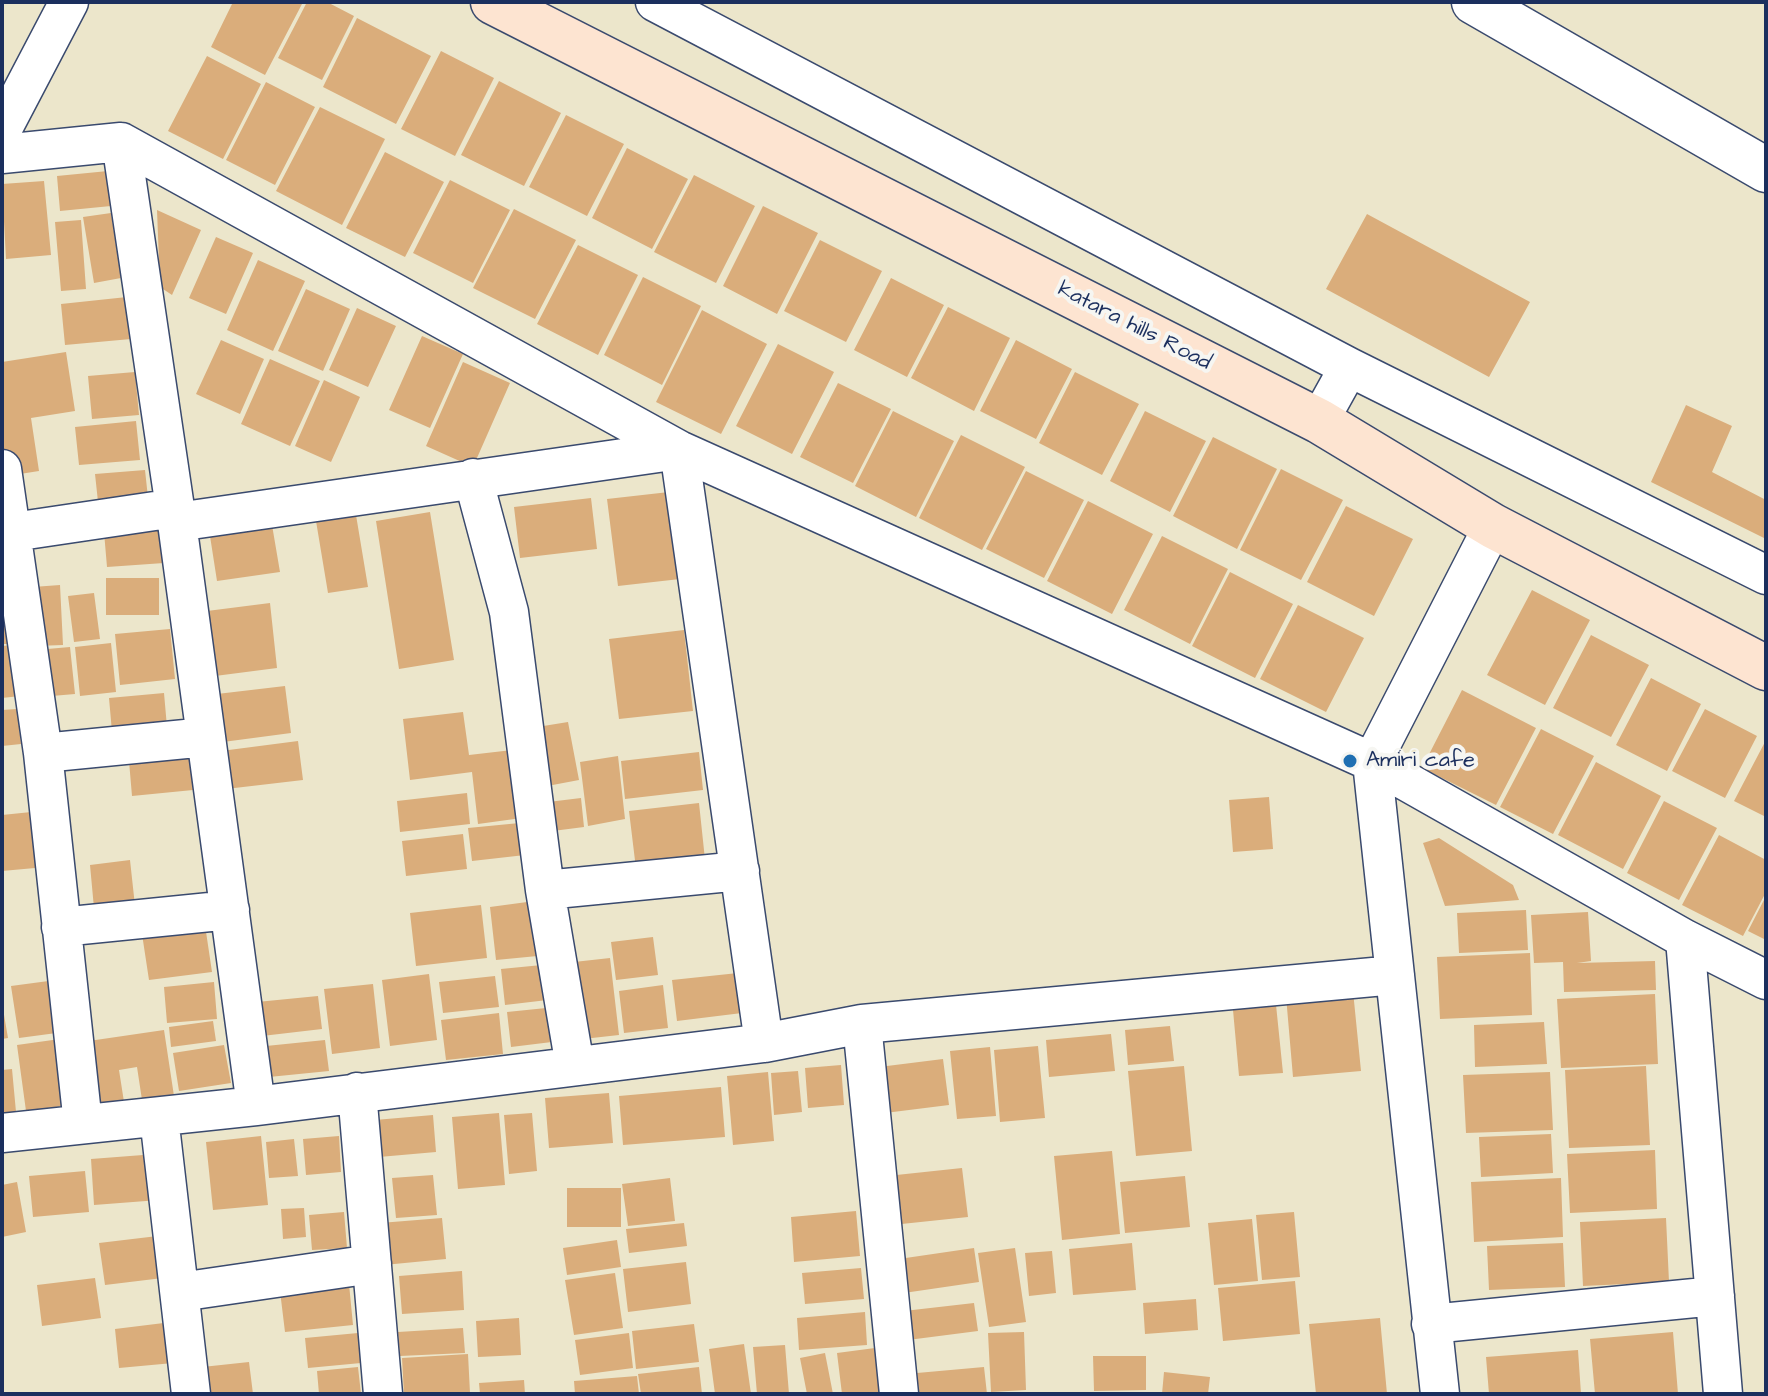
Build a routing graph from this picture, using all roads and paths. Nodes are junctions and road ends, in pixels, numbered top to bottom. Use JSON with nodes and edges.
{"nodes":[{"id":1,"x":69,"y":2,"type":"edge"},
{"id":2,"x":493,"y":2,"type":"edge"},
{"id":3,"x":655,"y":2,"type":"edge"},
{"id":4,"x":1474,"y":2,"type":"edge"},
{"id":5,"x":2,"y":130,"type":"edge"},
{"id":6,"x":121,"y":142,"type":"junction"},
{"id":7,"x":2,"y":154,"type":"edge"},
{"id":8,"x":1766,"y":170,"type":"edge"},
{"id":9,"x":1349,"y":367,"type":"junction"},
{"id":10,"x":1319,"y":421,"type":"junction"},
{"id":11,"x":679,"y":450,"type":"junction"},
{"id":12,"x":2,"y":469,"type":"edge"},
{"id":13,"x":473,"y":478,"type":"junction"},
{"id":14,"x":176,"y":515,"type":"junction"},
{"id":15,"x":1493,"y":526,"type":"junction"},
{"id":16,"x":13,"y":532,"type":"junction"},
{"id":17,"x":1766,"y":575,"type":"edge"},
{"id":18,"x":1766,"y":668,"type":"edge"},
{"id":19,"x":206,"y":737,"type":"junction"},
{"id":20,"x":43,"y":753,"type":"junction"},
{"id":21,"x":1372,"y":762,"type":"junction"},
{"id":22,"x":740,"y":871,"type":"junction"},
{"id":23,"x":545,"y":890,"type":"junction"},
{"id":24,"x":230,"y":910,"type":"junction"},
{"id":25,"x":61,"y":927,"type":"junction"},
{"id":26,"x":1685,"y":939,"type":"junction"},
{"id":27,"x":1395,"y":975,"type":"junction"},
{"id":28,"x":1766,"y":980,"type":"edge"},
{"id":29,"x":862,"y":1024,"type":"junction"},
{"id":30,"x":764,"y":1043,"type":"junction"},
{"id":31,"x":575,"y":1066,"type":"junction"},
{"id":32,"x":357,"y":1092,"type":"junction"},
{"id":33,"x":256,"y":1106,"type":"junction"},
{"id":34,"x":159,"y":1117,"type":"junction"},
{"id":35,"x":83,"y":1124,"type":"junction"},
{"id":36,"x":2,"y":1133,"type":"edge"},
{"id":37,"x":372,"y":1264,"type":"junction"},
{"id":38,"x":180,"y":1292,"type":"junction"},
{"id":39,"x":1715,"y":1296,"type":"junction"},
{"id":40,"x":1431,"y":1324,"type":"junction"},
{"id":41,"x":191,"y":1394,"type":"edge"},
{"id":42,"x":383,"y":1394,"type":"edge"},
{"id":43,"x":899,"y":1394,"type":"edge"},
{"id":44,"x":1440,"y":1394,"type":"edge"},
{"id":45,"x":1723,"y":1394,"type":"edge"}],
"edges":[{"from":1,"to":5,"type":"street"},
{"from":2,"to":10,"type":"main road","name":"katara hills Road"},
{"from":3,"to":9,"type":"street"},
{"from":4,"to":8,"type":"street"},
{"from":6,"to":7,"type":"street"},
{"from":6,"to":11,"type":"street"},
{"from":6,"to":14,"type":"street"},
{"from":9,"to":10,"type":"street"},
{"from":9,"to":17,"type":"street"},
{"from":10,"to":15,"type":"main road","name":"katara hills Road"},
{"from":11,"to":13,"type":"street"},
{"from":11,"to":21,"type":"street"},
{"from":11,"to":22,"type":"street"},
{"from":12,"to":16,"type":"street"},
{"from":13,"to":14,"type":"street"},
{"from":13,"to":23,"type":"street"},
{"from":14,"to":16,"type":"street"},
{"from":14,"to":19,"type":"street"},
{"from":15,"to":18,"type":"main road","name":"katara hills Road"},
{"from":15,"to":21,"type":"street"},
{"from":16,"to":20,"type":"street"},
{"from":19,"to":20,"type":"street"},
{"from":19,"to":24,"type":"street"},
{"from":20,"to":25,"type":"street"},
{"from":21,"to":26,"type":"street"},
{"from":21,"to":27,"type":"street"},
{"from":22,"to":23,"type":"street"},
{"from":22,"to":30,"type":"street"},
{"from":23,"to":31,"type":"street"},
{"from":24,"to":25,"type":"street"},
{"from":24,"to":33,"type":"street"},
{"from":25,"to":35,"type":"street"},
{"from":26,"to":28,"type":"street"},
{"from":26,"to":39,"type":"street"},
{"from":27,"to":29,"type":"street"},
{"from":27,"to":40,"type":"street"},
{"from":29,"to":30,"type":"street"},
{"from":29,"to":43,"type":"street"},
{"from":30,"to":31,"type":"street"},
{"from":31,"to":32,"type":"street"},
{"from":32,"to":33,"type":"street"},
{"from":32,"to":37,"type":"street"},
{"from":33,"to":34,"type":"street"},
{"from":34,"to":35,"type":"street"},
{"from":34,"to":38,"type":"street"},
{"from":35,"to":36,"type":"street"},
{"from":37,"to":38,"type":"street"},
{"from":37,"to":42,"type":"street"},
{"from":38,"to":41,"type":"street"},
{"from":39,"to":40,"type":"street"},
{"from":39,"to":45,"type":"street"},
{"from":40,"to":44,"type":"street"}]}
